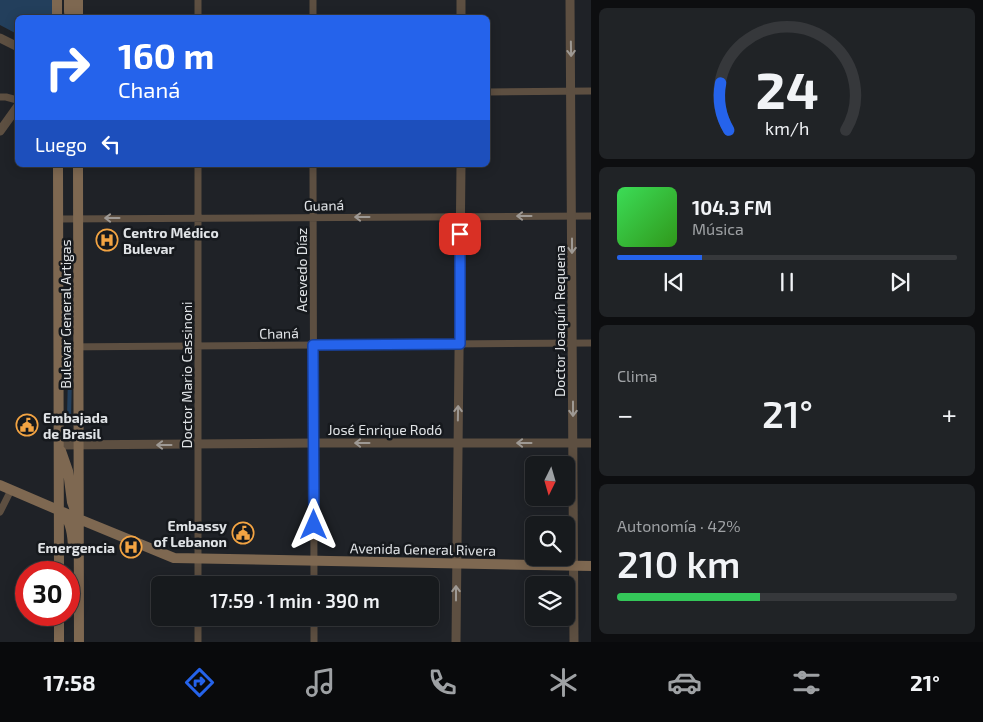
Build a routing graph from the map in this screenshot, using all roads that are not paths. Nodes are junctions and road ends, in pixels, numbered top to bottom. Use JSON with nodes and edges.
{"nodes":[{"id":1,"x":57,"y":0,"type":"edge"},
{"id":2,"x":69,"y":0,"type":"edge"},
{"id":3,"x":78,"y":0,"type":"edge"},
{"id":4,"x":198,"y":0,"type":"edge"},
{"id":5,"x":313,"y":0,"type":"edge"},
{"id":6,"x":461,"y":0,"type":"edge"},
{"id":7,"x":570,"y":0,"type":"edge"},
{"id":8,"x":57,"y":15,"type":"edge"},
{"id":9,"x":71,"y":15,"type":"edge"},
{"id":10,"x":78,"y":15,"type":"edge"},
{"id":11,"x":198,"y":15,"type":"edge"},
{"id":12,"x":313,"y":15,"type":"edge"},
{"id":13,"x":461,"y":15,"type":"edge"},
{"id":14,"x":0,"y":38,"type":"edge"},
{"id":15,"x":15,"y":46,"type":"edge"},
{"id":16,"x":572,"y":91,"type":"junction"},
{"id":17,"x":590,"y":91,"type":"edge"},
{"id":18,"x":490,"y":92,"type":"edge"},
{"id":19,"x":0,"y":97,"type":"edge"},
{"id":20,"x":15,"y":99,"type":"edge"},
{"id":21,"x":15,"y":110,"type":"edge"},
{"id":22,"x":0,"y":132,"type":"edge"},
{"id":23,"x":58,"y":167,"type":"edge"},
{"id":24,"x":78,"y":167,"type":"edge"},
{"id":25,"x":198,"y":167,"type":"edge"},
{"id":26,"x":314,"y":167,"type":"edge"},
{"id":27,"x":460,"y":167,"type":"edge"},
{"id":28,"x":460,"y":216,"type":"junction"},
{"id":29,"x":572,"y":216,"type":"junction"},
{"id":30,"x":590,"y":216,"type":"edge"},
{"id":31,"x":313,"y":217,"type":"junction"},
{"id":32,"x":58,"y":219,"type":"junction"},
{"id":33,"x":78,"y":219,"type":"junction"},
{"id":34,"x":198,"y":219,"type":"junction"},
{"id":35,"x":573,"y":343,"type":"junction"},
{"id":36,"x":590,"y":343,"type":"edge"},
{"id":37,"x":460,"y":344,"type":"junction"},
{"id":38,"x":313,"y":345,"type":"junction"},
{"id":39,"x":199,"y":346,"type":"junction"},
{"id":40,"x":58,"y":347,"type":"junction"},
{"id":41,"x":79,"y":347,"type":"junction"},
{"id":42,"x":314,"y":443,"type":"junction"},
{"id":43,"x":458,"y":443,"type":"junction"},
{"id":44,"x":573,"y":443,"type":"junction"},
{"id":45,"x":590,"y":443,"type":"edge"},
{"id":46,"x":59,"y":445,"type":"junction"},
{"id":47,"x":79,"y":445,"type":"junction"},
{"id":48,"x":198,"y":445,"type":"junction"},
{"id":49,"x":0,"y":485,"type":"edge"},
{"id":50,"x":11,"y":490,"type":"junction"},
{"id":51,"x":59,"y":510,"type":"junction"},
{"id":52,"x":0,"y":512,"type":"edge"},
{"id":53,"x":574,"y":516,"type":"edge"},
{"id":54,"x":79,"y":520,"type":"junction"},
{"id":55,"x":198,"y":559,"type":"junction"},
{"id":56,"x":314,"y":560,"type":"junction"},
{"id":57,"x":59,"y":561,"type":"edge"},
{"id":58,"x":74,"y":561,"type":"edge"},
{"id":59,"x":77,"y":561,"type":"edge"},
{"id":60,"x":456,"y":563,"type":"junction"},
{"id":61,"x":525,"y":565,"type":"edge"},
{"id":62,"x":574,"y":566,"type":"edge"},
{"id":63,"x":575,"y":566,"type":"edge"},
{"id":64,"x":590,"y":566,"type":"edge"},
{"id":65,"x":198,"y":576,"type":"edge"},
{"id":66,"x":314,"y":576,"type":"edge"},
{"id":67,"x":59,"y":626,"type":"edge"},
{"id":68,"x":79,"y":626,"type":"edge"},
{"id":69,"x":198,"y":626,"type":"edge"},
{"id":70,"x":314,"y":626,"type":"edge"},
{"id":71,"x":59,"y":642,"type":"edge"},
{"id":72,"x":80,"y":642,"type":"edge"},
{"id":73,"x":198,"y":642,"type":"edge"},
{"id":74,"x":314,"y":642,"type":"edge"},
{"id":75,"x":456,"y":642,"type":"edge"},
{"id":76,"x":574,"y":642,"type":"edge"}],
"edges":[{"from":1,"to":8,"type":"main road"},
{"from":2,"to":9,"type":"main road"},
{"from":3,"to":10,"type":"main road"},
{"from":4,"to":11,"type":"street"},
{"from":5,"to":12,"type":"street"},
{"from":6,"to":13,"type":"street"},
{"from":7,"to":16,"type":"street","name":"Doctor Joaquín Requena","one_way":true},
{"from":14,"to":15,"type":"street"},
{"from":16,"to":17,"type":"street"},
{"from":16,"to":18,"type":"street"},
{"from":16,"to":29,"type":"street","name":"Doctor Joaquín Requena"},
{"from":19,"to":20,"type":"street"},
{"from":21,"to":22,"type":"street"},
{"from":23,"to":32,"type":"main road","name":"Bulevar General Artigas"},
{"from":24,"to":33,"type":"main road","name":"Bulevar General Artigas"},
{"from":25,"to":34,"type":"street","name":"Doctor Mario Cassinoni"},
{"from":26,"to":31,"type":"street","name":"Acevedo Díaz"},
{"from":27,"to":28,"type":"street"},
{"from":29,"to":28,"type":"street","name":"Guaná","one_way":true},
{"from":28,"to":31,"type":"street","name":"Guaná","one_way":true},
{"from":28,"to":37,"type":"street"},
{"from":29,"to":30,"type":"street","name":"Guaná"},
{"from":29,"to":35,"type":"street","name":"Doctor Joaquín Requena","one_way":true},
{"from":31,"to":34,"type":"street","name":"Guaná"},
{"from":31,"to":38,"type":"street","name":"Acevedo Díaz"},
{"from":32,"to":33,"type":"street","name":"Guaná"},
{"from":32,"to":40,"type":"main road","name":"Bulevar General Artigas"},
{"from":34,"to":33,"type":"street","name":"Guaná","one_way":true},
{"from":33,"to":41,"type":"main road","name":"Bulevar General Artigas"},
{"from":34,"to":39,"type":"street","name":"Doctor Mario Cassinoni"},
{"from":35,"to":36,"type":"street","name":"Chaná"},
{"from":35,"to":37,"type":"street","name":"Chaná"},
{"from":35,"to":44,"type":"street","name":"Doctor Joaquín Requena","one_way":true},
{"from":37,"to":38,"type":"street","name":"Chaná"},
{"from":43,"to":37,"type":"street","one_way":true},
{"from":38,"to":39,"type":"street","name":"Chaná"},
{"from":38,"to":42,"type":"street","name":"Acevedo Díaz"},
{"from":39,"to":41,"type":"street","name":"Chaná"},
{"from":39,"to":48,"type":"street","name":"Doctor Mario Cassinoni"},
{"from":40,"to":41,"type":"street","name":"Chaná"},
{"from":40,"to":46,"type":"main road","name":"Bulevar General Artigas"},
{"from":41,"to":47,"type":"main road","name":"Bulevar General Artigas"},
{"from":43,"to":42,"type":"street","name":"José Enrique Rodó","one_way":true},
{"from":42,"to":48,"type":"street","name":"José Enrique Rodó"},
{"from":42,"to":56,"type":"street","name":"Acevedo Díaz"},
{"from":44,"to":43,"type":"street","name":"José Enrique Rodó","one_way":true},
{"from":43,"to":60,"type":"street"},
{"from":44,"to":45,"type":"street","name":"José Enrique Rodó"},
{"from":44,"to":53,"type":"street","name":"Doctor Joaquín Requena"},
{"from":46,"to":47,"type":"street","name":"José Enrique Rodó"},
{"from":46,"to":51,"type":"main road","name":"Bulevar General Artigas"},
{"from":46,"to":54,"type":"main road"},
{"from":48,"to":47,"type":"street","name":"José Enrique Rodó","one_way":true},
{"from":47,"to":54,"type":"main road","name":"Bulevar General Artigas"},
{"from":48,"to":55,"type":"street","name":"Doctor Mario Cassinoni"},
{"from":49,"to":50,"type":"main road","name":"Avenida General Rivera"},
{"from":50,"to":51,"type":"main road","name":"Avenida General Rivera"},
{"from":50,"to":52,"type":"street"},
{"from":51,"to":54,"type":"main road","name":"Avenida General Rivera"},
{"from":51,"to":57,"type":"main road","name":"Bulevar General Artigas"},
{"from":51,"to":58,"type":"main road"},
{"from":54,"to":55,"type":"main road","name":"Avenida General Rivera"},
{"from":54,"to":59,"type":"main road","name":"Bulevar General Artigas"},
{"from":55,"to":56,"type":"main road","name":"Avenida General Rivera"},
{"from":55,"to":65,"type":"street","name":"Doctor Mario Cassinoni"},
{"from":56,"to":60,"type":"main road","name":"Avenida General Rivera"},
{"from":56,"to":66,"type":"street","name":"Acevedo Díaz"},
{"from":60,"to":61,"type":"main road","name":"Avenida General Rivera"},
{"from":75,"to":60,"type":"street","one_way":true},
{"from":62,"to":76,"type":"street","name":"Doctor Joaquín Requena"},
{"from":63,"to":64,"type":"main road","name":"Avenida General Rivera"},
{"from":67,"to":71,"type":"main road"},
{"from":68,"to":72,"type":"main road","name":"Bulevar General Artigas"},
{"from":69,"to":73,"type":"street"},
{"from":70,"to":74,"type":"street"}]}
